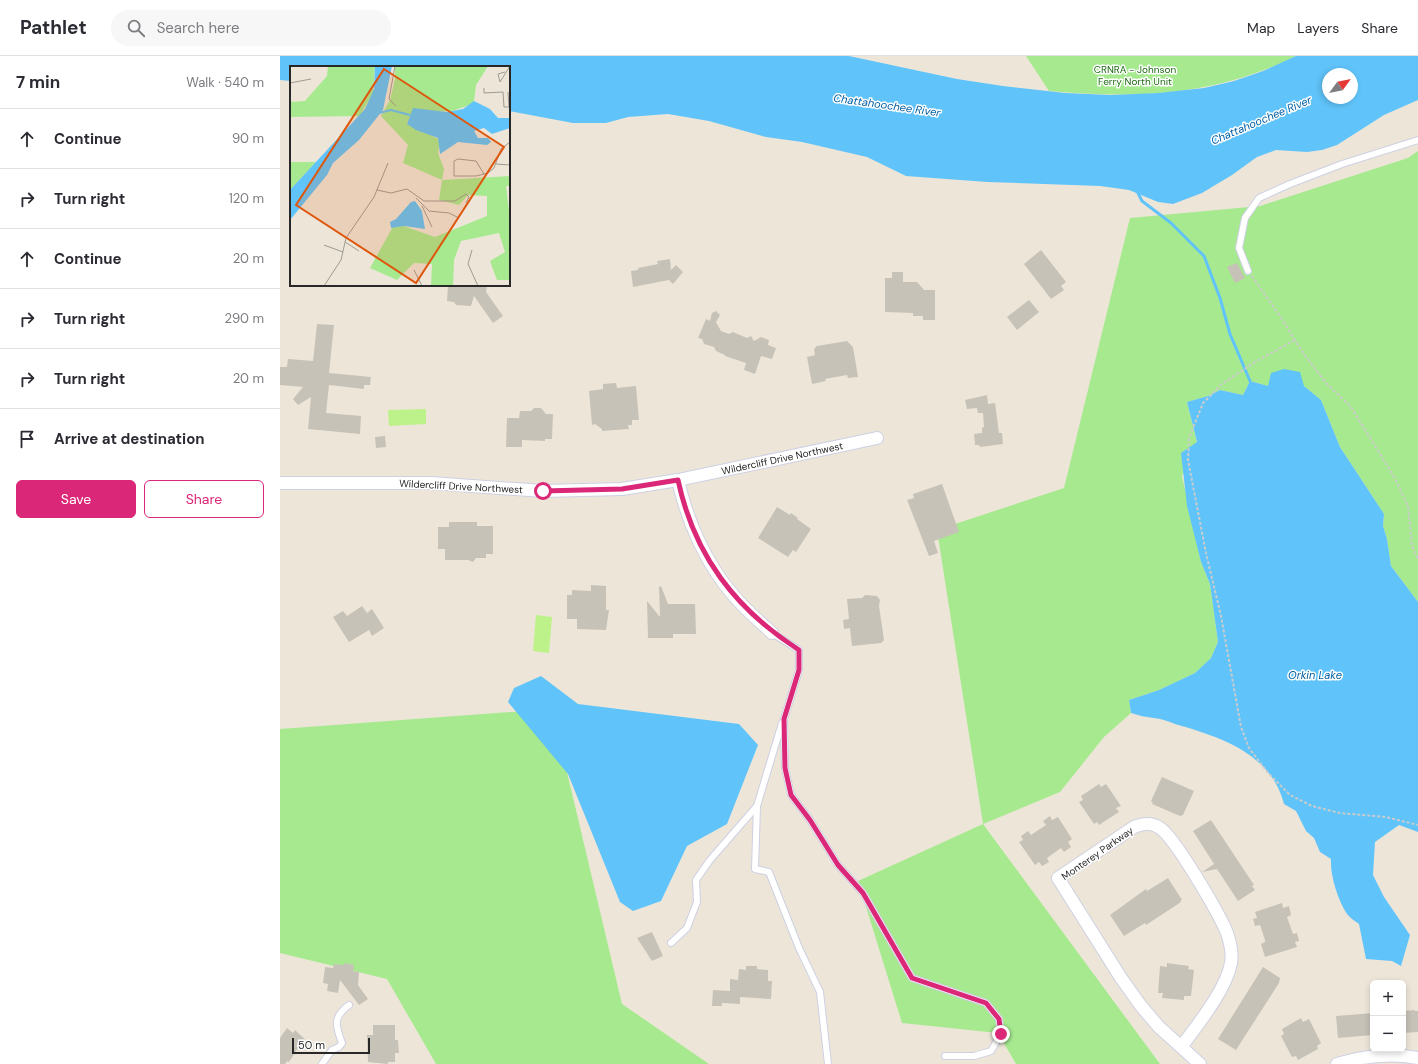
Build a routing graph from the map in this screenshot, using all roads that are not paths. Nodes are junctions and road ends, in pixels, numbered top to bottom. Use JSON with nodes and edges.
{"nodes":[{"id":1,"x":1418,"y":140,"type":"edge"},
{"id":2,"x":1248,"y":271,"type":"road end"},
{"id":3,"x":877,"y":438,"type":"dead end"},
{"id":4,"x":678,"y":480,"type":"junction"},
{"id":5,"x":280,"y":483,"type":"edge"},
{"id":6,"x":772,"y":633,"type":"joint"},
{"id":7,"x":784,"y":719,"type":"junction"},
{"id":8,"x":758,"y":806,"type":"junction"},
{"id":9,"x":671,"y":943,"type":"dead end"},
{"id":10,"x":349,"y":1005,"type":"dead end"},
{"id":11,"x":1182,"y":1046,"type":"junction"},
{"id":12,"x":945,"y":1056,"type":"dead end"},
{"id":13,"x":1418,"y":1058,"type":"edge"},
{"id":14,"x":322,"y":1064,"type":"edge"},
{"id":15,"x":828,"y":1064,"type":"edge"},
{"id":16,"x":1200,"y":1064,"type":"edge"},
{"id":17,"x":1337,"y":1064,"type":"edge"}],
"edges":[{"from":1,"to":2,"type":"lane"},
{"from":3,"to":4,"type":"street","name":"Wildercliff Drive Northwest"},
{"from":4,"to":5,"type":"street","name":"Wildercliff Drive Northwest"},
{"from":4,"to":6,"type":"street"},
{"from":6,"to":7,"type":"lane"},
{"from":7,"to":8,"type":"lane"},
{"from":7,"to":12,"type":"lane"},
{"from":8,"to":9,"type":"lane"},
{"from":8,"to":15,"type":"lane"},
{"from":10,"to":14,"type":"lane"},
{"from":11,"to":11,"type":"street","name":"Monterey Parkway"},
{"from":11,"to":16,"type":"street","name":"Monterey Parkway"},
{"from":13,"to":17,"type":"street"}]}
